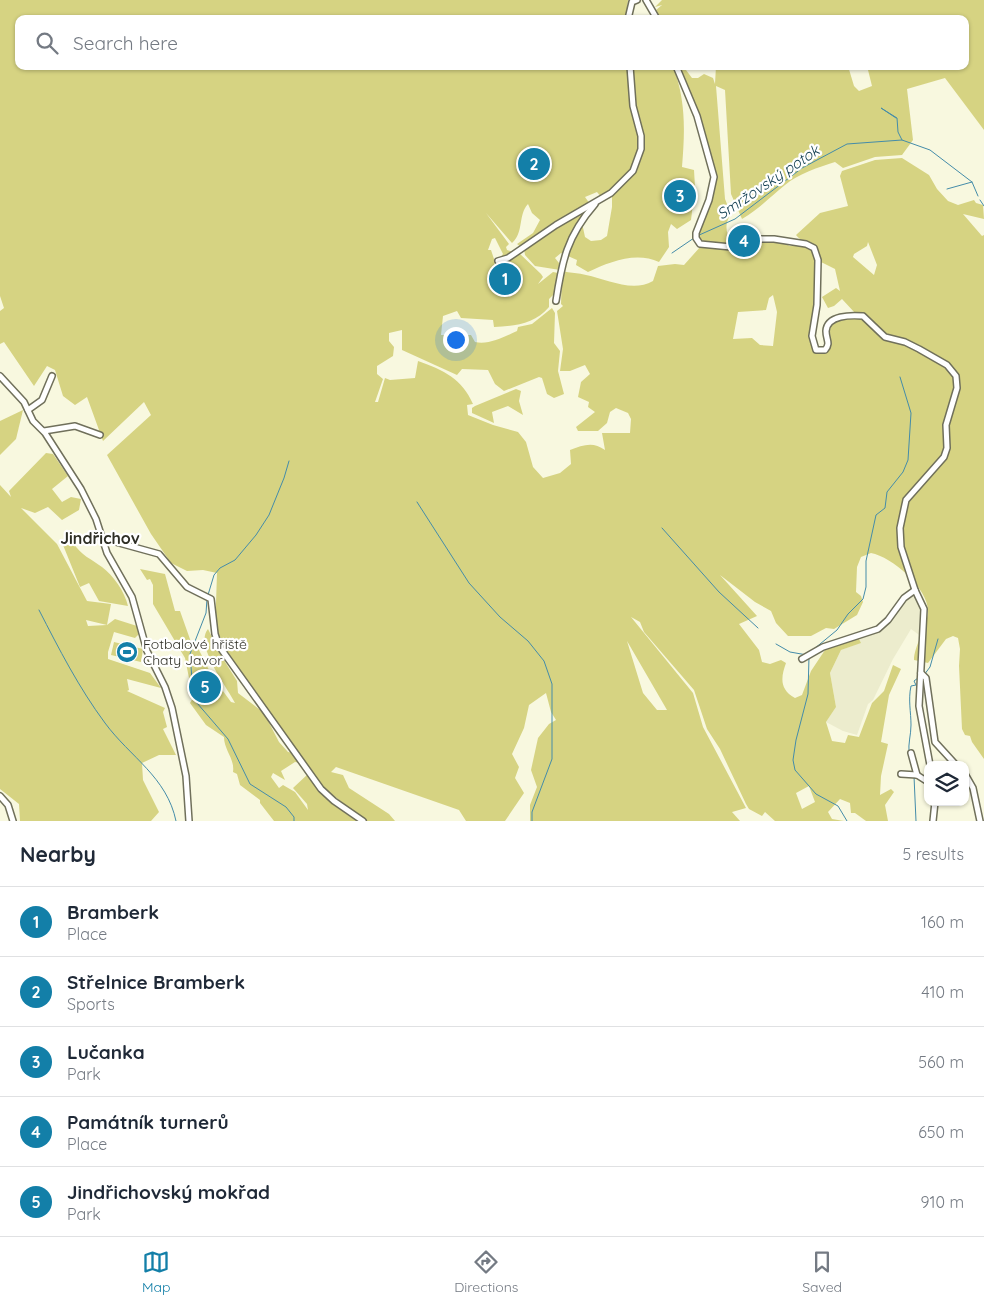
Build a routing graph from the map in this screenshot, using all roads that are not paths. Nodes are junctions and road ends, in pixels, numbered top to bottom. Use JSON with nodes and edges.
{"nodes":[{"id":1,"x":646,"y":0,"type":"edge"},
{"id":2,"x":633,"y":1,"type":"edge"},
{"id":3,"x":629,"y":15,"type":"edge"},
{"id":4,"x":655,"y":15,"type":"edge"},
{"id":5,"x":630,"y":70,"type":"edge"},
{"id":6,"x":678,"y":70,"type":"edge"},
{"id":7,"x":599,"y":200,"type":"junction"},
{"id":8,"x":498,"y":261,"type":"dead end"},
{"id":9,"x":556,"y":301,"type":"dead end"},
{"id":10,"x":0,"y":376,"type":"edge"},
{"id":11,"x":52,"y":376,"type":"dead end"},
{"id":12,"x":28,"y":410,"type":"junction"},
{"id":13,"x":44,"y":431,"type":"junction"},
{"id":14,"x":100,"y":435,"type":"dead end"},
{"id":15,"x":101,"y":538,"type":"junction"},
{"id":16,"x":915,"y":590,"type":"junction"},
{"id":17,"x":802,"y":659,"type":"dead end"},
{"id":18,"x":921,"y":673,"type":"junction"},
{"id":19,"x":911,"y":753,"type":"dead end"},
{"id":20,"x":929,"y":761,"type":"edge"},
{"id":21,"x":952,"y":761,"type":"edge"},
{"id":22,"x":901,"y":774,"type":"dead end"},
{"id":23,"x":917,"y":775,"type":"junction"},
{"id":24,"x":924,"y":779,"type":"edge"},
{"id":25,"x":969,"y":781,"type":"edge"},
{"id":26,"x":0,"y":796,"type":"edge"},
{"id":27,"x":935,"y":806,"type":"edge"},
{"id":28,"x":13,"y":821,"type":"edge"},
{"id":29,"x":189,"y":821,"type":"edge"},
{"id":30,"x":363,"y":821,"type":"edge"},
{"id":31,"x":933,"y":821,"type":"edge"},
{"id":32,"x":980,"y":821,"type":"edge"}],
"edges":[{"from":1,"to":4,"type":"street"},
{"from":2,"to":3,"type":"street"},
{"from":5,"to":7,"type":"street"},
{"from":6,"to":16,"type":"street"},
{"from":7,"to":8,"type":"street"},
{"from":7,"to":9,"type":"street"},
{"from":10,"to":12,"type":"street"},
{"from":11,"to":12,"type":"street"},
{"from":12,"to":13,"type":"street"},
{"from":13,"to":14,"type":"street"},
{"from":13,"to":15,"type":"street"},
{"from":15,"to":29,"type":"street"},
{"from":15,"to":30,"type":"street"},
{"from":16,"to":17,"type":"street"},
{"from":16,"to":18,"type":"street"},
{"from":18,"to":20,"type":"street"},
{"from":18,"to":21,"type":"street"},
{"from":19,"to":23,"type":"street"},
{"from":22,"to":23,"type":"street"},
{"from":23,"to":24,"type":"street"},
{"from":25,"to":32,"type":"street"},
{"from":26,"to":28,"type":"street"},
{"from":27,"to":31,"type":"street"}]}
